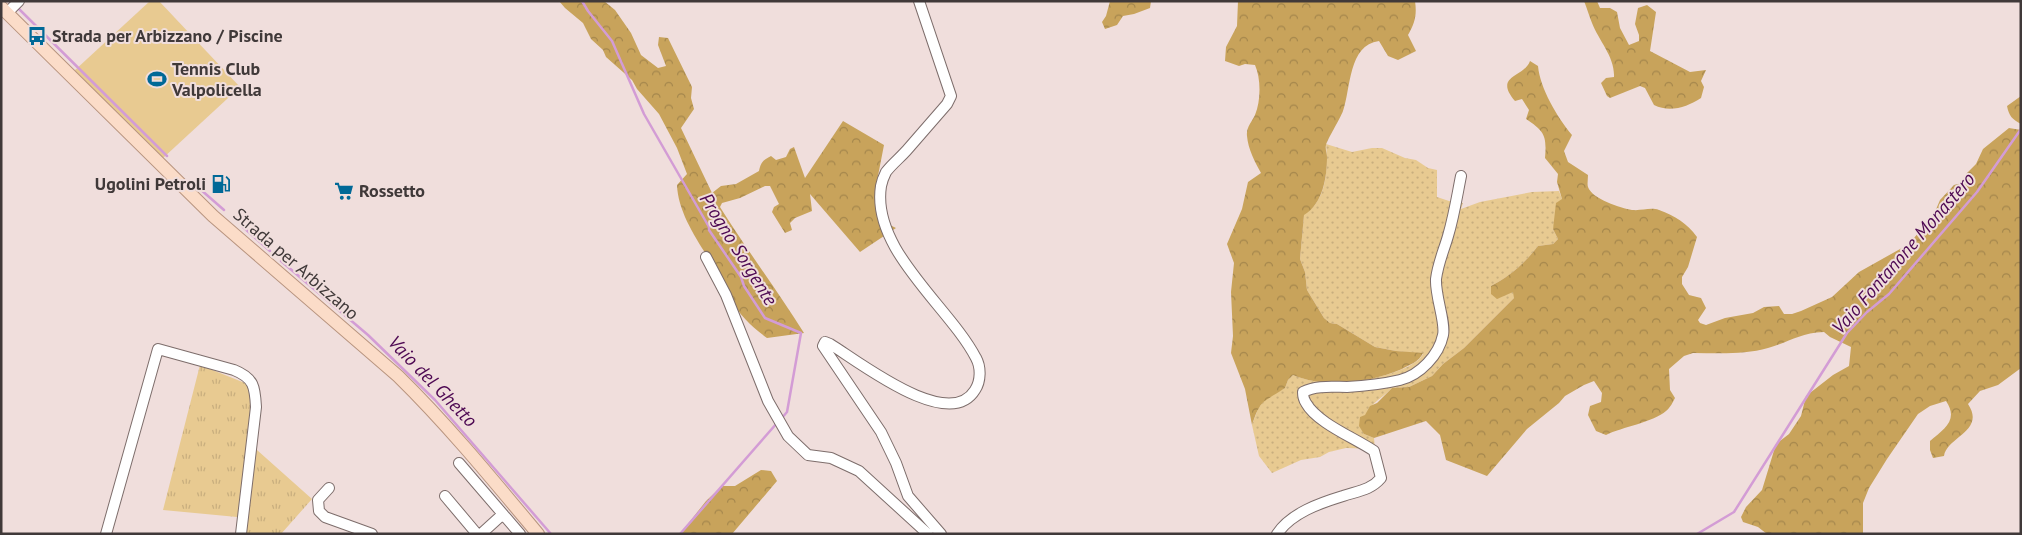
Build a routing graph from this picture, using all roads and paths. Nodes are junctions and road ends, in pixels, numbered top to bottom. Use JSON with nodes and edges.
{"nodes":[{"id":1,"x":19,"y":1,"type":"edge"},
{"id":2,"x":919,"y":1,"type":"edge"},
{"id":3,"x":4,"y":10,"type":"edge"},
{"id":4,"x":1461,"y":176,"type":"dead end"},
{"id":5,"x":706,"y":257,"type":"dead end"},
{"id":6,"x":458,"y":463,"type":"dead end"},
{"id":7,"x":329,"y":488,"type":"dead end"},
{"id":8,"x":445,"y":496,"type":"dead end"},
{"id":9,"x":503,"y":514,"type":"junction"},
{"id":10,"x":106,"y":534,"type":"edge"},
{"id":11,"x":241,"y":534,"type":"edge"},
{"id":12,"x":372,"y":534,"type":"edge"},
{"id":13,"x":476,"y":534,"type":"edge"},
{"id":14,"x":481,"y":534,"type":"edge"},
{"id":15,"x":520,"y":534,"type":"edge"},
{"id":16,"x":538,"y":534,"type":"edge"},
{"id":17,"x":928,"y":534,"type":"edge"},
{"id":18,"x":941,"y":534,"type":"edge"},
{"id":19,"x":1277,"y":534,"type":"edge"}],
"edges":[{"from":1,"to":3,"type":"street"},
{"from":2,"to":18,"type":"street"},
{"from":3,"to":16,"type":"main road","name":"Strada per Arbizzano"},
{"from":4,"to":19,"type":"street"},
{"from":5,"to":17,"type":"street"},
{"from":6,"to":9,"type":"street"},
{"from":7,"to":12,"type":"street"},
{"from":8,"to":13,"type":"street"},
{"from":9,"to":14,"type":"street"},
{"from":9,"to":15,"type":"street"},
{"from":10,"to":11,"type":"street"}]}
